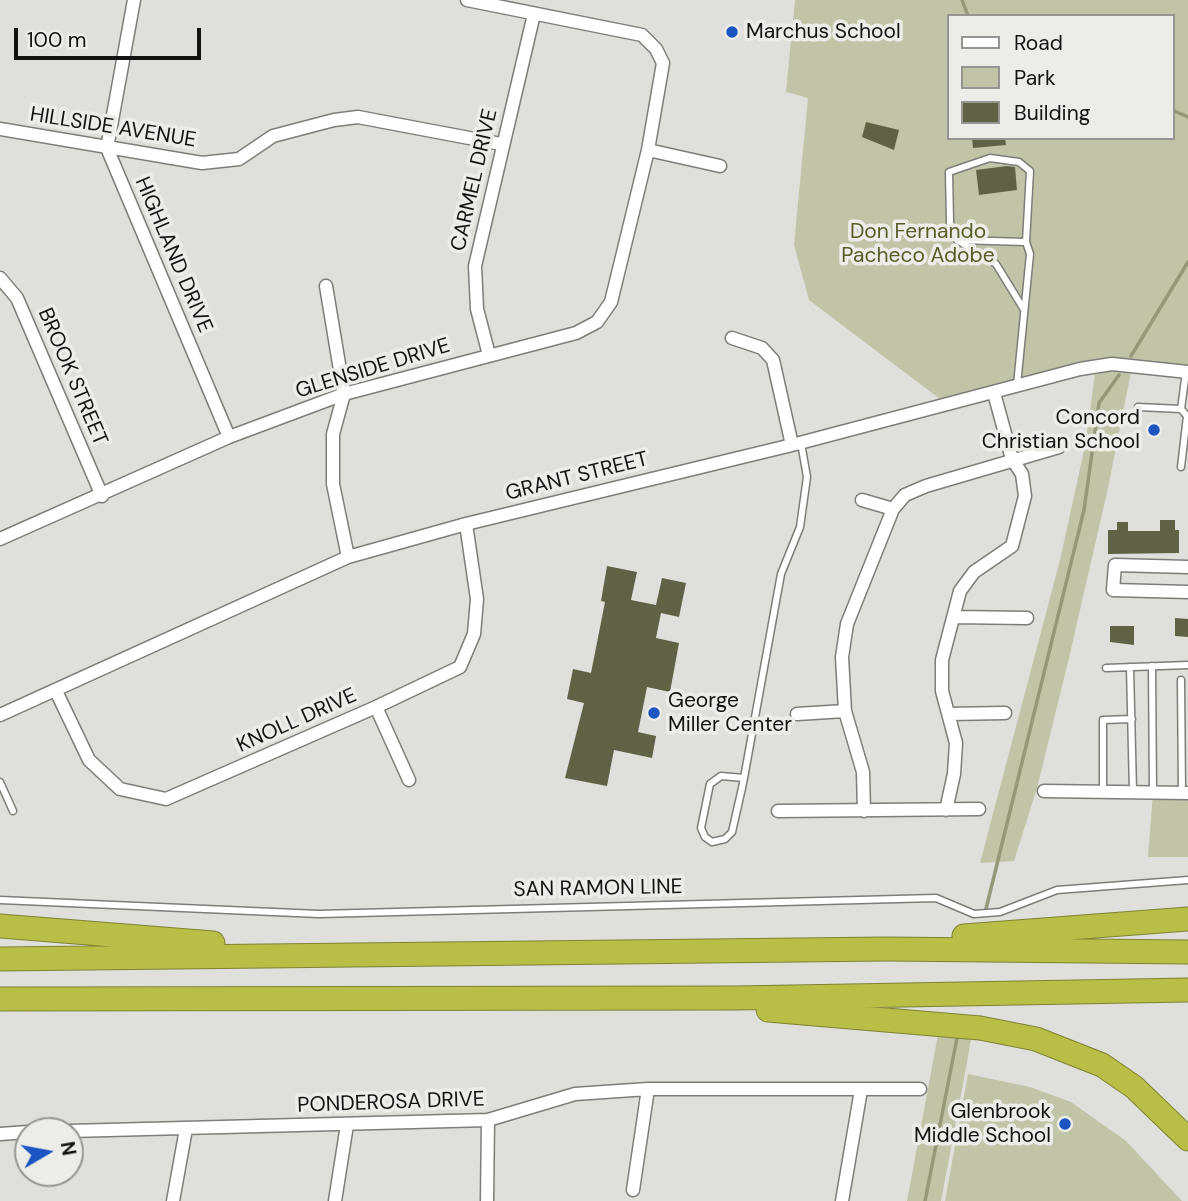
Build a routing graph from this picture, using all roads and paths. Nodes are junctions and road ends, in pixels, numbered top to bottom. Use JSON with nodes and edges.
{"nodes":[{"id":1,"x":134,"y":0,"type":"edge"},
{"id":2,"x":467,"y":0,"type":"edge"},
{"id":3,"x":534,"y":14,"type":"junction"},
{"id":4,"x":0,"y":129,"type":"edge"},
{"id":5,"x":501,"y":144,"type":"junction"},
{"id":6,"x":107,"y":148,"type":"junction"},
{"id":7,"x":648,"y":150,"type":"junction"},
{"id":8,"x":720,"y":166,"type":"dead end"},
{"id":9,"x":957,"y":240,"type":"junction"},
{"id":10,"x":1026,"y":242,"type":"junction"},
{"id":11,"x":0,"y":278,"type":"edge"},
{"id":12,"x":326,"y":286,"type":"dead end"},
{"id":13,"x":1024,"y":310,"type":"junction"},
{"id":14,"x":732,"y":338,"type":"dead end"},
{"id":15,"x":489,"y":355,"type":"junction"},
{"id":16,"x":1187,"y":372,"type":"edge"},
{"id":17,"x":1016,"y":386,"type":"junction"},
{"id":18,"x":994,"y":393,"type":"junction"},
{"id":19,"x":344,"y":394,"type":"junction"},
{"id":20,"x":1138,"y":407,"type":"dead end"},
{"id":21,"x":1181,"y":409,"type":"junction"},
{"id":22,"x":229,"y":437,"type":"junction"},
{"id":23,"x":797,"y":444,"type":"junction"},
{"id":24,"x":1059,"y":446,"type":"dead end"},
{"id":25,"x":1012,"y":459,"type":"junction"},
{"id":26,"x":1181,"y":467,"type":"dead end"},
{"id":27,"x":102,"y":496,"type":"junction"},
{"id":28,"x":862,"y":500,"type":"dead end"},
{"id":29,"x":892,"y":509,"type":"junction"},
{"id":30,"x":466,"y":524,"type":"junction"},
{"id":31,"x":0,"y":539,"type":"edge"},
{"id":32,"x":348,"y":557,"type":"junction"},
{"id":33,"x":1188,"y":567,"type":"edge"},
{"id":34,"x":1188,"y":592,"type":"edge"},
{"id":35,"x":954,"y":617,"type":"junction"},
{"id":36,"x":1027,"y":618,"type":"dead end"},
{"id":37,"x":1188,"y":664,"type":"edge"},
{"id":38,"x":1152,"y":666,"type":"junction"},
{"id":39,"x":1130,"y":667,"type":"junction"},
{"id":40,"x":1106,"y":668,"type":"dead end"},
{"id":41,"x":1181,"y":680,"type":"dead end"},
{"id":42,"x":56,"y":691,"type":"junction"},
{"id":43,"x":376,"y":708,"type":"junction"},
{"id":44,"x":845,"y":710,"type":"junction"},
{"id":45,"x":1005,"y":713,"type":"dead end"},
{"id":46,"x":797,"y":714,"type":"dead end"},
{"id":47,"x":949,"y":714,"type":"junction"},
{"id":48,"x":0,"y":715,"type":"edge"},
{"id":49,"x":1132,"y":719,"type":"junction"},
{"id":50,"x":744,"y":778,"type":"junction"},
{"id":51,"x":409,"y":780,"type":"dead end"},
{"id":52,"x":0,"y":782,"type":"edge"},
{"id":53,"x":1044,"y":791,"type":"dead end"},
{"id":54,"x":1104,"y":792,"type":"junction"},
{"id":55,"x":1133,"y":792,"type":"junction"},
{"id":56,"x":1153,"y":793,"type":"junction"},
{"id":57,"x":1185,"y":793,"type":"edge"},
{"id":58,"x":979,"y":809,"type":"dead end"},
{"id":59,"x":946,"y":810,"type":"junction"},
{"id":60,"x":13,"y":811,"type":"dead end"},
{"id":61,"x":778,"y":811,"type":"dead end"},
{"id":62,"x":864,"y":811,"type":"junction"},
{"id":63,"x":1188,"y":880,"type":"edge"},
{"id":64,"x":0,"y":900,"type":"edge"},
{"id":65,"x":1188,"y":919,"type":"edge"},
{"id":66,"x":0,"y":926,"type":"edge"},
{"id":67,"x":1127,"y":926,"type":"junction"},
{"id":68,"x":1188,"y":926,"type":"edge"},
{"id":69,"x":886,"y":949,"type":"junction"},
{"id":70,"x":1188,"y":953,"type":"edge"},
{"id":71,"x":237,"y":955,"type":"junction"},
{"id":72,"x":0,"y":959,"type":"edge"},
{"id":73,"x":1188,"y":990,"type":"edge"},
{"id":74,"x":735,"y":998,"type":"junction"},
{"id":75,"x":0,"y":999,"type":"edge"},
{"id":76,"x":54,"y":999,"type":"junction"},
{"id":77,"x":0,"y":1013,"type":"edge"},
{"id":78,"x":648,"y":1089,"type":"junction"},
{"id":79,"x":920,"y":1089,"type":"dead end"},
{"id":80,"x":861,"y":1090,"type":"junction"},
{"id":81,"x":488,"y":1120,"type":"junction"},
{"id":82,"x":347,"y":1125,"type":"junction"},
{"id":83,"x":186,"y":1129,"type":"junction"},
{"id":84,"x":84,"y":1131,"type":"edge"},
{"id":85,"x":1188,"y":1139,"type":"edge"},
{"id":86,"x":633,"y":1190,"type":"dead end"},
{"id":87,"x":173,"y":1201,"type":"edge"},
{"id":88,"x":335,"y":1201,"type":"edge"},
{"id":89,"x":487,"y":1201,"type":"edge"},
{"id":90,"x":842,"y":1201,"type":"edge"}],
"edges":[{"from":1,"to":6,"type":"street"},
{"from":2,"to":3,"type":"street","name":"GLENSIDE DRIVE"},
{"from":3,"to":5,"type":"street","name":"CARMEL DRIVE"},
{"from":3,"to":7,"type":"street","name":"GLENSIDE DRIVE"},
{"from":4,"to":6,"type":"street","name":"HILLSIDE AVENUE"},
{"from":5,"to":6,"type":"street","name":"HILLSIDE AVENUE"},
{"from":5,"to":15,"type":"street","name":"CARMEL DRIVE"},
{"from":6,"to":22,"type":"street","name":"HIGHLAND DRIVE"},
{"from":7,"to":8,"type":"street"},
{"from":7,"to":15,"type":"street","name":"GLENSIDE DRIVE"},
{"from":9,"to":10,"type":"lane"},
{"from":9,"to":10,"type":"lane"},
{"from":9,"to":13,"type":"lane"},
{"from":10,"to":13,"type":"lane"},
{"from":11,"to":27,"type":"street","name":"BROOK STREET"},
{"from":12,"to":19,"type":"street"},
{"from":13,"to":17,"type":"lane"},
{"from":14,"to":23,"type":"street"},
{"from":15,"to":19,"type":"street","name":"GLENSIDE DRIVE"},
{"from":16,"to":17,"type":"street","name":"GRANT STREET"},
{"from":16,"to":21,"type":"lane"},
{"from":17,"to":18,"type":"street","name":"GRANT STREET"},
{"from":18,"to":23,"type":"street","name":"GRANT STREET"},
{"from":18,"to":25,"type":"street"},
{"from":19,"to":22,"type":"street","name":"GLENSIDE DRIVE"},
{"from":19,"to":32,"type":"street"},
{"from":20,"to":21,"type":"lane"},
{"from":21,"to":26,"type":"lane"},
{"from":22,"to":27,"type":"street","name":"GLENSIDE DRIVE"},
{"from":23,"to":30,"type":"street","name":"GRANT STREET"},
{"from":23,"to":50,"type":"lane"},
{"from":24,"to":25,"type":"street"},
{"from":25,"to":29,"type":"street"},
{"from":25,"to":35,"type":"street"},
{"from":27,"to":31,"type":"street","name":"GLENSIDE DRIVE"},
{"from":28,"to":29,"type":"street"},
{"from":29,"to":44,"type":"street"},
{"from":30,"to":32,"type":"street","name":"GRANT STREET"},
{"from":30,"to":43,"type":"street","name":"KNOLL DRIVE"},
{"from":32,"to":42,"type":"street","name":"GRANT STREET"},
{"from":33,"to":34,"type":"street"},
{"from":35,"to":36,"type":"street"},
{"from":35,"to":47,"type":"street"},
{"from":37,"to":38,"type":"lane"},
{"from":38,"to":39,"type":"lane"},
{"from":38,"to":56,"type":"lane"},
{"from":39,"to":40,"type":"lane"},
{"from":39,"to":49,"type":"lane"},
{"from":41,"to":57,"type":"lane"},
{"from":42,"to":43,"type":"street","name":"KNOLL DRIVE"},
{"from":42,"to":48,"type":"street","name":"GRANT STREET"},
{"from":43,"to":51,"type":"street"},
{"from":44,"to":46,"type":"street"},
{"from":44,"to":62,"type":"street"},
{"from":45,"to":47,"type":"street"},
{"from":47,"to":59,"type":"street"},
{"from":49,"to":54,"type":"lane"},
{"from":49,"to":55,"type":"lane"},
{"from":50,"to":50,"type":"lane"},
{"from":52,"to":60,"type":"lane"},
{"from":53,"to":54,"type":"street"},
{"from":54,"to":55,"type":"street"},
{"from":55,"to":56,"type":"street"},
{"from":56,"to":57,"type":"street"},
{"from":58,"to":59,"type":"street"},
{"from":59,"to":62,"type":"street"},
{"from":61,"to":62,"type":"street"},
{"from":63,"to":64,"type":"lane","name":"SAN RAMON LINE"},
{"from":65,"to":67,"type":"highway"},
{"from":66,"to":71,"type":"highway"},
{"from":67,"to":68,"type":"highway"},
{"from":67,"to":69,"type":"highway"},
{"from":69,"to":70,"type":"highway"},
{"from":69,"to":71,"type":"highway"},
{"from":71,"to":72,"type":"highway"},
{"from":73,"to":74,"type":"highway"},
{"from":74,"to":76,"type":"highway"},
{"from":74,"to":85,"type":"highway"},
{"from":75,"to":76,"type":"highway"},
{"from":76,"to":77,"type":"highway"},
{"from":78,"to":80,"type":"street","name":"PONDEROSA DRIVE"},
{"from":78,"to":81,"type":"street","name":"PONDEROSA DRIVE"},
{"from":78,"to":86,"type":"street"},
{"from":79,"to":80,"type":"street","name":"PONDEROSA DRIVE"},
{"from":80,"to":90,"type":"street"},
{"from":81,"to":82,"type":"street","name":"PONDEROSA DRIVE"},
{"from":81,"to":89,"type":"street"},
{"from":82,"to":83,"type":"street","name":"PONDEROSA DRIVE"},
{"from":82,"to":88,"type":"street"},
{"from":83,"to":84,"type":"street","name":"PONDEROSA DRIVE"},
{"from":83,"to":87,"type":"street"}]}
